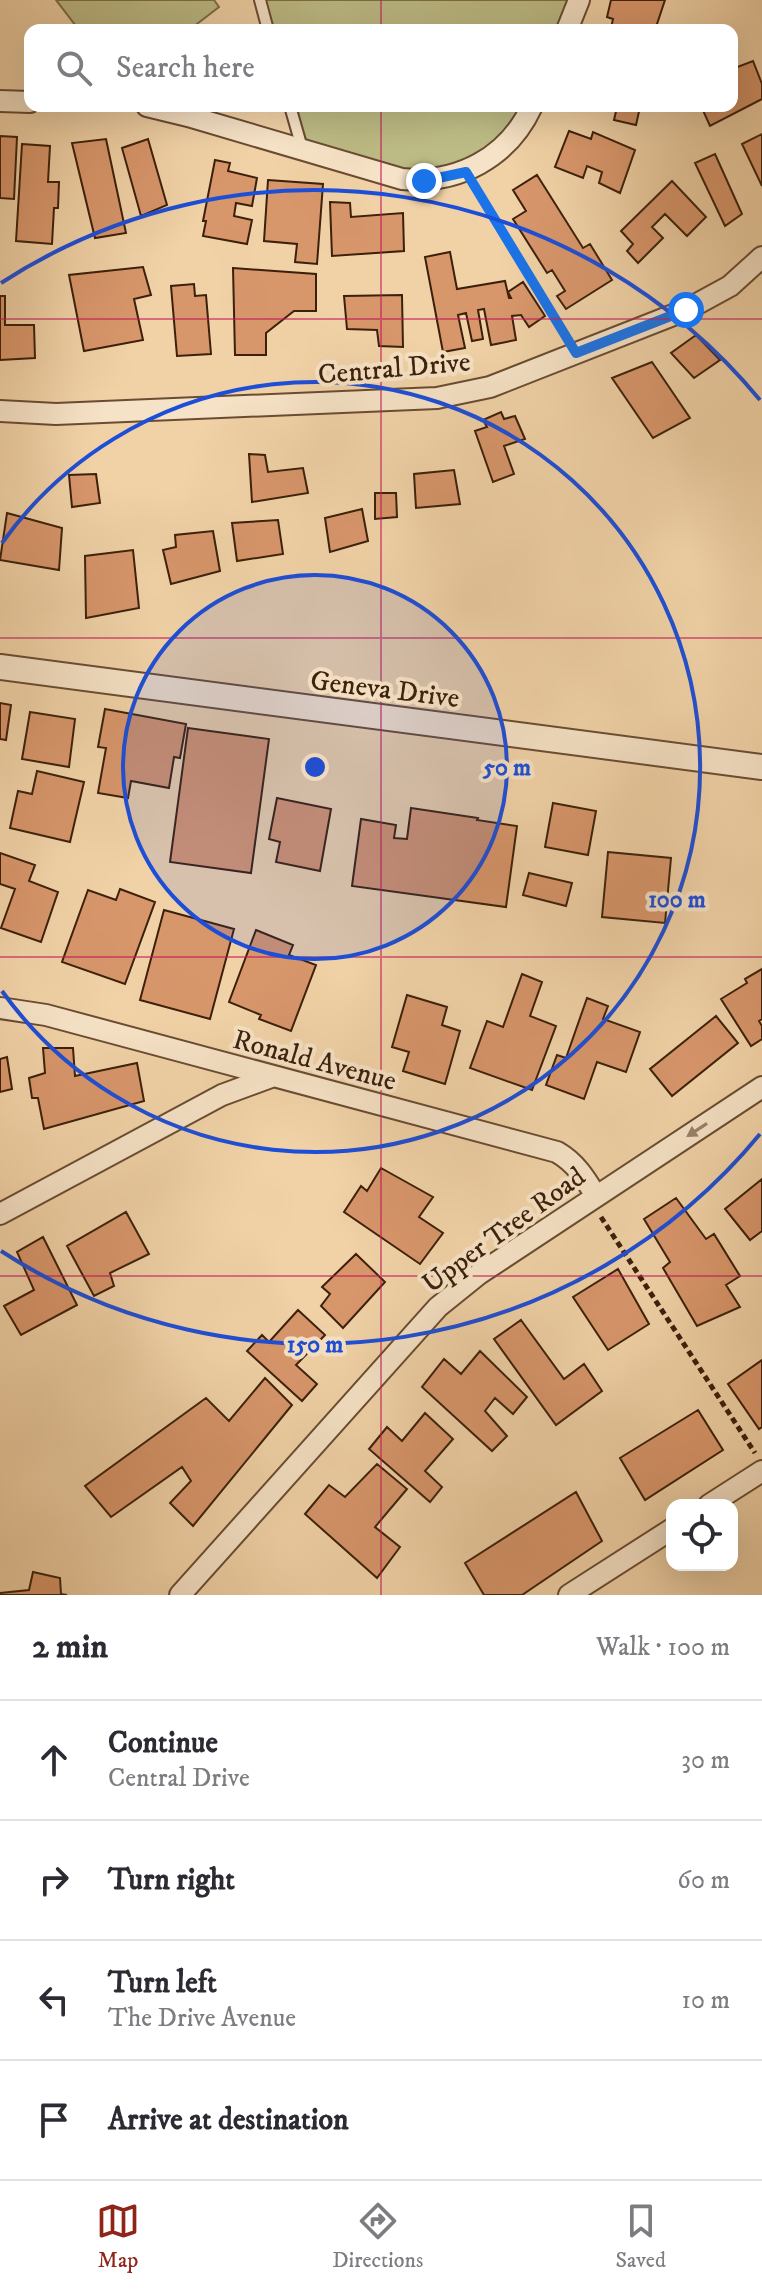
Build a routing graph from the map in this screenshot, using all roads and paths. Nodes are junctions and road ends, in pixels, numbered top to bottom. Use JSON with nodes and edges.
{"nodes":[{"id":1,"x":260,"y":0,"type":"edge"},
{"id":2,"x":579,"y":0,"type":"edge"},
{"id":3,"x":266,"y":24,"type":"edge"},
{"id":4,"x":569,"y":24,"type":"edge"},
{"id":5,"x":0,"y":101,"type":"edge"},
{"id":6,"x":24,"y":102,"type":"edge"},
{"id":7,"x":169,"y":112,"type":"edge"},
{"id":8,"x":292,"y":112,"type":"edge"},
{"id":9,"x":528,"y":112,"type":"edge"},
{"id":10,"x":302,"y":148,"type":"junction"},
{"id":11,"x":466,"y":172,"type":"junction"},
{"id":12,"x":762,"y":257,"type":"edge"},
{"id":13,"x":576,"y":353,"type":"junction"},
{"id":14,"x":0,"y":411,"type":"edge"},
{"id":15,"x":0,"y":667,"type":"edge"},
{"id":16,"x":762,"y":767,"type":"edge"},
{"id":17,"x":0,"y":1008,"type":"edge"},
{"id":18,"x":271,"y":1077,"type":"junction"},
{"id":19,"x":762,"y":1087,"type":"edge"},
{"id":20,"x":596,"y":1196,"type":"junction"},
{"id":21,"x":0,"y":1214,"type":"edge"},
{"id":22,"x":760,"y":1464,"type":"edge"},
{"id":23,"x":716,"y":1499,"type":"edge"},
{"id":24,"x":666,"y":1533,"type":"edge"},
{"id":25,"x":180,"y":1595,"type":"edge"},
{"id":26,"x":569,"y":1595,"type":"edge"}],
"edges":[{"from":1,"to":3,"type":"lane"},
{"from":2,"to":4,"type":"street"},
{"from":5,"to":6,"type":"street"},
{"from":7,"to":10,"type":"street"},
{"from":8,"to":10,"type":"lane"},
{"from":9,"to":11,"type":"street"},
{"from":10,"to":11,"type":"street"},
{"from":11,"to":13,"type":"path"},
{"from":12,"to":13,"type":"street","name":"Central Drive"},
{"from":13,"to":14,"type":"street","name":"Central Drive"},
{"from":15,"to":16,"type":"street","name":"Geneva Drive"},
{"from":17,"to":18,"type":"street","name":"Ronald Avenue"},
{"from":18,"to":20,"type":"street","name":"Ronald Avenue"},
{"from":18,"to":21,"type":"street"},
{"from":19,"to":20,"type":"street","name":"Upper Tree Road","one_way":true},
{"from":20,"to":22,"type":"path"},
{"from":20,"to":25,"type":"street","name":"Upper Tree Road"},
{"from":22,"to":23,"type":"street"},
{"from":24,"to":26,"type":"street"}]}
